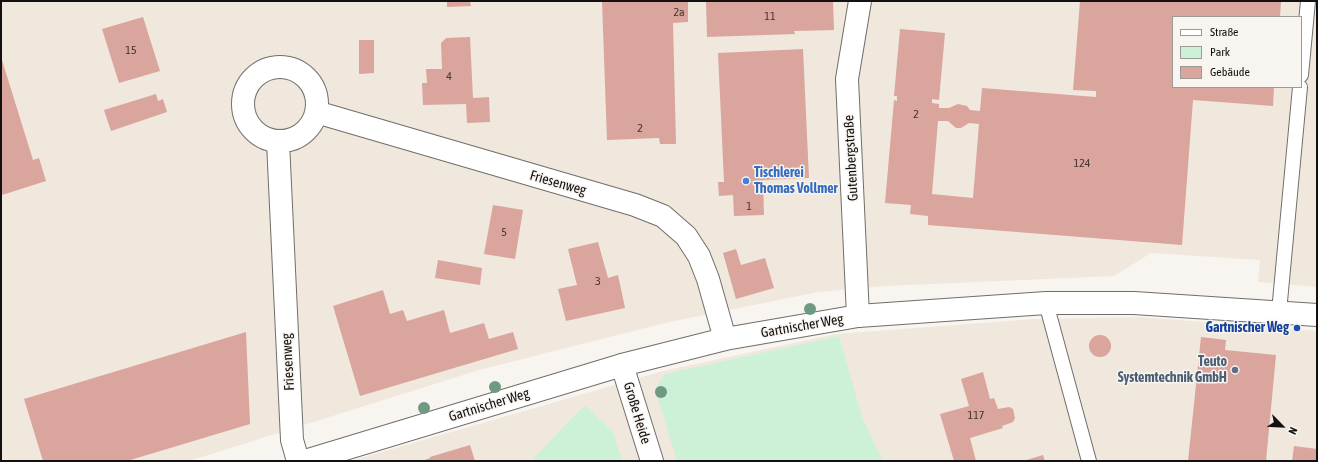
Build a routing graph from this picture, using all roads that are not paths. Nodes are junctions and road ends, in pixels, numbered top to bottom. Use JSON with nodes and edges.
{"nodes":[{"id":1,"x":860,"y":1,"type":"edge"},
{"id":2,"x":1308,"y":1,"type":"edge"},
{"id":3,"x":1302,"y":64,"type":"edge"},
{"id":4,"x":1300,"y":88,"type":"edge"},
{"id":5,"x":316,"y":112,"type":"junction"},
{"id":6,"x":278,"y":142,"type":"junction"},
{"id":7,"x":1046,"y":303,"type":"junction"},
{"id":8,"x":1279,"y":312,"type":"junction"},
{"id":9,"x":1317,"y":315,"type":"edge"},
{"id":10,"x":858,"y":316,"type":"junction"},
{"id":11,"x":725,"y":339,"type":"junction"},
{"id":12,"x":622,"y":365,"type":"junction"},
{"id":13,"x":298,"y":461,"type":"edge"},
{"id":14,"x":305,"y":461,"type":"edge"},
{"id":15,"x":652,"y":461,"type":"edge"},
{"id":16,"x":1089,"y":461,"type":"edge"}],
"edges":[{"from":1,"to":10,"type":"street","name":"Gutenbergstraße"},
{"from":2,"to":3,"type":"lane"},
{"from":4,"to":8,"type":"lane"},
{"from":5,"to":6,"type":"street"},
{"from":5,"to":6,"type":"street"},
{"from":5,"to":11,"type":"street","name":"Friesenweg"},
{"from":6,"to":13,"type":"street","name":"Friesenweg"},
{"from":7,"to":8,"type":"street","name":"Gartnischer Weg"},
{"from":7,"to":10,"type":"street","name":"Gartnischer Weg"},
{"from":7,"to":16,"type":"lane"},
{"from":8,"to":9,"type":"street","name":"Gartnischer Weg"},
{"from":10,"to":11,"type":"street","name":"Gartnischer Weg"},
{"from":11,"to":12,"type":"street","name":"Gartnischer Weg"},
{"from":12,"to":14,"type":"street","name":"Gartnischer Weg"},
{"from":12,"to":15,"type":"street","name":"Große Heide"}]}
